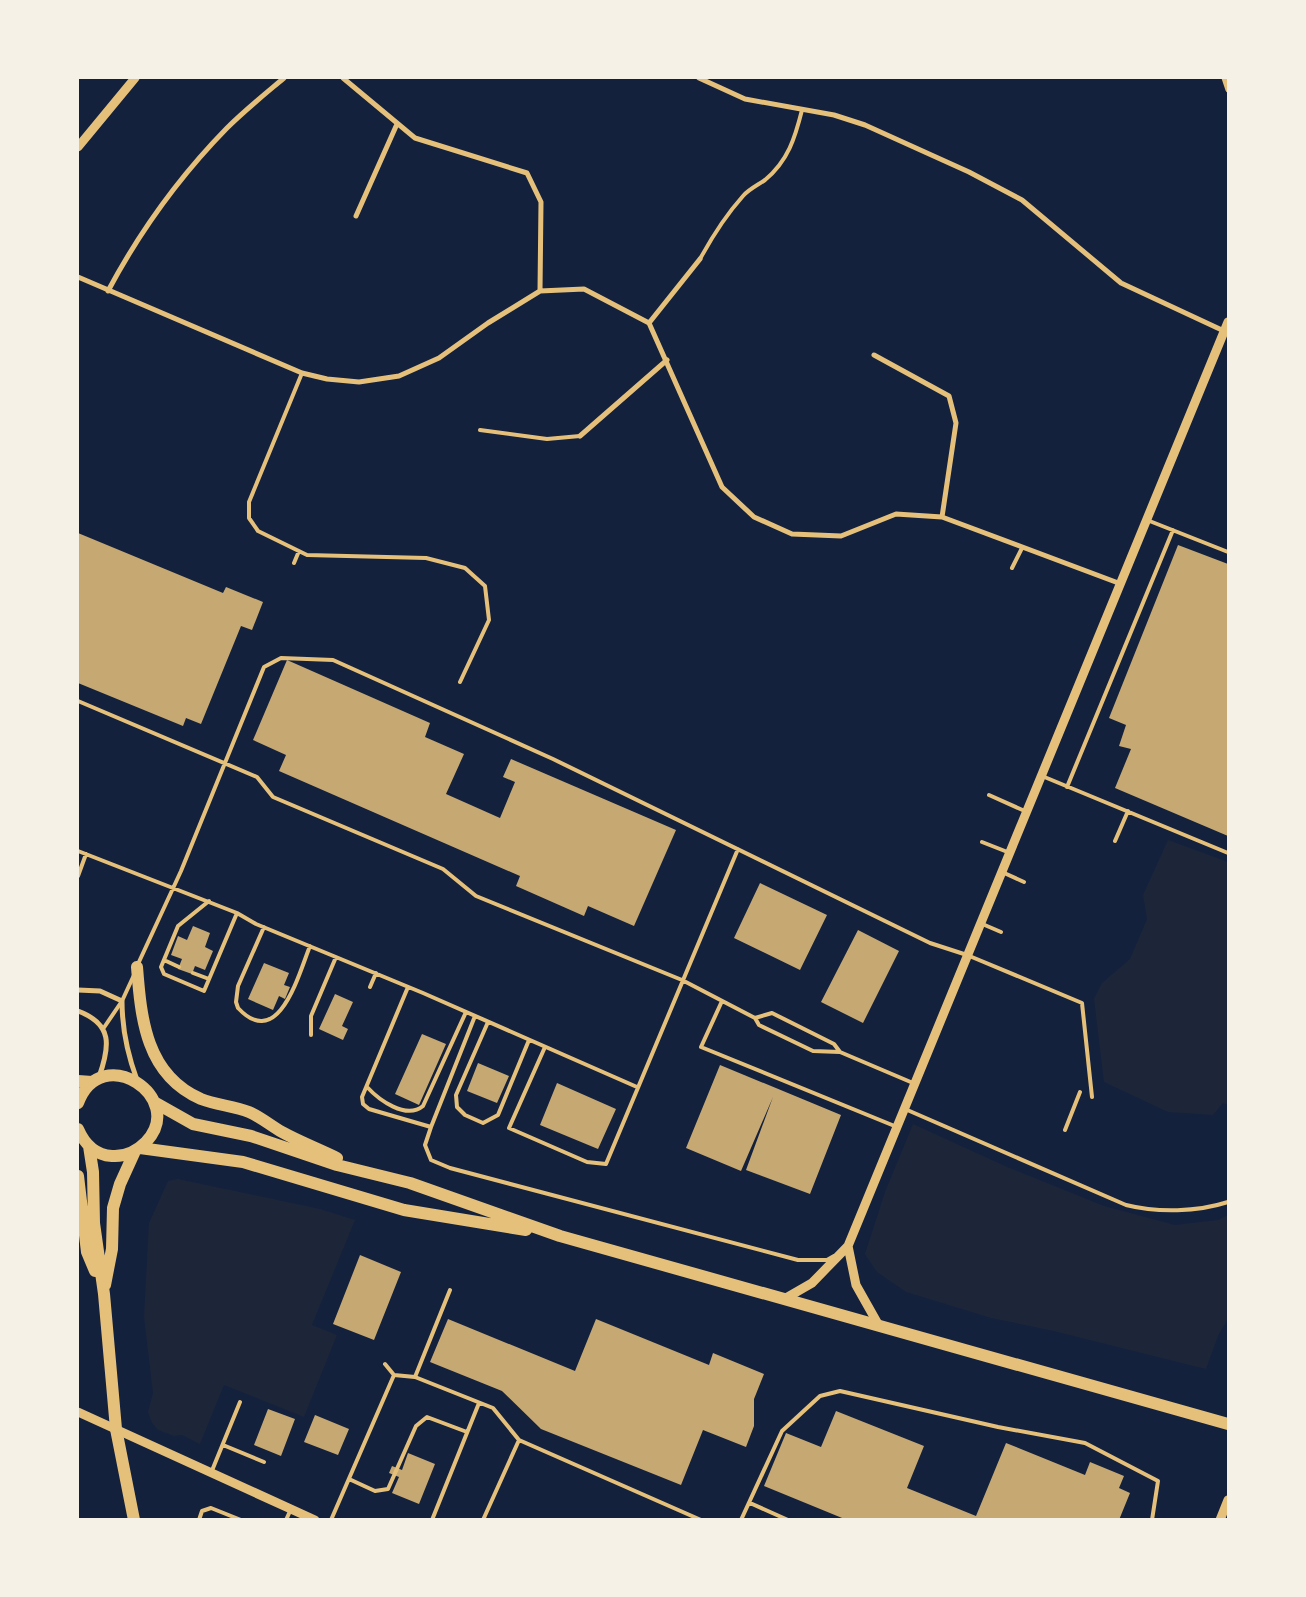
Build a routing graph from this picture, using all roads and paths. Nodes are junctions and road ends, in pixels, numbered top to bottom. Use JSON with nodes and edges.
{"nodes":[{"id":1,"x":135,"y":78,"type":"edge"},
{"id":2,"x":284,"y":78,"type":"edge"},
{"id":3,"x":343,"y":78,"type":"edge"},
{"id":4,"x":699,"y":78,"type":"edge"},
{"id":5,"x":1224,"y":78,"type":"edge"},
{"id":6,"x":1228,"y":90,"type":"edge"},
{"id":7,"x":802,"y":110,"type":"junction"},
{"id":8,"x":397,"y":124,"type":"junction"},
{"id":9,"x":78,"y":147,"type":"edge"},
{"id":10,"x":356,"y":216,"type":"dead end"},
{"id":11,"x":700,"y":259,"type":"joint"},
{"id":12,"x":78,"y":277,"type":"edge"},
{"id":13,"x":108,"y":291,"type":"junction"},
{"id":14,"x":540,"y":291,"type":"junction"},
{"id":15,"x":1228,"y":322,"type":"edge"},
{"id":16,"x":649,"y":323,"type":"junction"},
{"id":17,"x":1224,"y":331,"type":"junction"},
{"id":18,"x":874,"y":355,"type":"dead end"},
{"id":19,"x":667,"y":360,"type":"junction"},
{"id":20,"x":302,"y":373,"type":"junction"},
{"id":21,"x":480,"y":430,"type":"dead end"},
{"id":22,"x":580,"y":436,"type":"joint"},
{"id":23,"x":942,"y":517,"type":"junction"},
{"id":24,"x":1147,"y":520,"type":"junction"},
{"id":25,"x":1173,"y":530,"type":"junction"},
{"id":26,"x":1022,"y":548,"type":"junction"},
{"id":27,"x":299,"y":551,"type":"junction"},
{"id":28,"x":1228,"y":552,"type":"edge"},
{"id":29,"x":294,"y":563,"type":"dead end"},
{"id":30,"x":1012,"y":568,"type":"dead end"},
{"id":31,"x":1121,"y":584,"type":"junction"},
{"id":32,"x":460,"y":682,"type":"dead end"},
{"id":33,"x":78,"y":701,"type":"edge"},
{"id":34,"x":226,"y":763,"type":"junction"},
{"id":35,"x":1042,"y":776,"type":"junction"},
{"id":36,"x":1067,"y":786,"type":"junction"},
{"id":37,"x":989,"y":795,"type":"dead end"},
{"id":38,"x":1027,"y":812,"type":"junction"},
{"id":39,"x":1128,"y":812,"type":"junction"},
{"id":40,"x":1115,"y":841,"type":"dead end"},
{"id":41,"x":982,"y":842,"type":"dead end"},
{"id":42,"x":738,"y":849,"type":"junction"},
{"id":43,"x":78,"y":851,"type":"edge"},
{"id":44,"x":1010,"y":853,"type":"junction"},
{"id":45,"x":1228,"y":853,"type":"edge"},
{"id":46,"x":86,"y":854,"type":"junction"},
{"id":47,"x":1002,"y":872,"type":"junction"},
{"id":48,"x":78,"y":876,"type":"edge"},
{"id":49,"x":1024,"y":882,"type":"dead end"},
{"id":50,"x":173,"y":887,"type":"junction"},
{"id":51,"x":209,"y":901,"type":"junction"},
{"id":52,"x":237,"y":913,"type":"junction"},
{"id":53,"x":980,"y":924,"type":"junction"},
{"id":54,"x":264,"y":927,"type":"junction"},
{"id":55,"x":1001,"y":932,"type":"dead end"},
{"id":56,"x":310,"y":946,"type":"junction"},
{"id":57,"x":967,"y":955,"type":"junction"},
{"id":58,"x":336,"y":957,"type":"junction"},
{"id":59,"x":164,"y":960,"type":"junction"},
{"id":60,"x":137,"y":966,"type":"junction"},
{"id":61,"x":179,"y":967,"type":"dead end"},
{"id":62,"x":192,"y":972,"type":"dead end"},
{"id":63,"x":376,"y":973,"type":"junction"},
{"id":64,"x":209,"y":979,"type":"junction"},
{"id":65,"x":682,"y":980,"type":"junction"},
{"id":66,"x":408,"y":987,"type":"junction"},
{"id":67,"x":370,"y":988,"type":"dead end"},
{"id":68,"x":78,"y":990,"type":"edge"},
{"id":69,"x":122,"y":1001,"type":"junction"},
{"id":70,"x":722,"y":1001,"type":"junction"},
{"id":71,"x":78,"y":1011,"type":"edge"},
{"id":72,"x":466,"y":1012,"type":"junction"},
{"id":73,"x":475,"y":1016,"type":"junction"},
{"id":74,"x":755,"y":1018,"type":"junction"},
{"id":75,"x":488,"y":1022,"type":"junction"},
{"id":76,"x":104,"y":1029,"type":"junction"},
{"id":77,"x":311,"y":1036,"type":"dead end"},
{"id":78,"x":528,"y":1040,"type":"junction"},
{"id":79,"x":545,"y":1047,"type":"junction"},
{"id":80,"x":840,"y":1052,"type":"junction"},
{"id":81,"x":95,"y":1080,"type":"junction"},
{"id":82,"x":137,"y":1080,"type":"junction"},
{"id":83,"x":78,"y":1081,"type":"edge"},
{"id":84,"x":914,"y":1083,"type":"junction"},
{"id":85,"x":367,"y":1087,"type":"junction"},
{"id":86,"x":637,"y":1087,"type":"junction"},
{"id":87,"x":1080,"y":1092,"type":"dead end"},
{"id":88,"x":1092,"y":1097,"type":"dead end"},
{"id":89,"x":154,"y":1102,"type":"junction"},
{"id":90,"x":78,"y":1103,"type":"edge"},
{"id":91,"x":904,"y":1109,"type":"junction"},
{"id":92,"x":430,"y":1127,"type":"junction"},
{"id":93,"x":897,"y":1127,"type":"junction"},
{"id":94,"x":78,"y":1129,"type":"edge"},
{"id":95,"x":1065,"y":1130,"type":"dead end"},
{"id":96,"x":89,"y":1146,"type":"junction"},
{"id":97,"x":137,"y":1150,"type":"junction"},
{"id":98,"x":361,"y":1171,"type":"junction"},
{"id":99,"x":78,"y":1176,"type":"edge"},
{"id":100,"x":1228,"y":1202,"type":"edge"},
{"id":101,"x":560,"y":1236,"type":"junction"},
{"id":102,"x":848,"y":1246,"type":"junction"},
{"id":103,"x":450,"y":1290,"type":"dead end"},
{"id":104,"x":104,"y":1294,"type":"junction"},
{"id":105,"x":786,"y":1298,"type":"junction"},
{"id":106,"x":878,"y":1324,"type":"junction"},
{"id":107,"x":384,"y":1364,"type":"dead end"},
{"id":108,"x":394,"y":1375,"type":"junction"},
{"id":109,"x":415,"y":1377,"type":"junction"},
{"id":110,"x":240,"y":1402,"type":"dead end"},
{"id":111,"x":479,"y":1403,"type":"junction"},
{"id":112,"x":78,"y":1412,"type":"edge"},
{"id":113,"x":1228,"y":1424,"type":"edge"},
{"id":114,"x":116,"y":1428,"type":"junction"},
{"id":115,"x":467,"y":1432,"type":"junction"},
{"id":116,"x":519,"y":1440,"type":"junction"},
{"id":117,"x":223,"y":1445,"type":"junction"},
{"id":118,"x":264,"y":1462,"type":"dead end"},
{"id":119,"x":211,"y":1473,"type":"junction"},
{"id":120,"x":349,"y":1479,"type":"junction"},
{"id":121,"x":1228,"y":1500,"type":"edge"},
{"id":122,"x":750,"y":1503,"type":"junction"},
{"id":123,"x":290,"y":1508,"type":"junction"},
{"id":124,"x":696,"y":1518,"type":"edge"},
{"id":125,"x":134,"y":1520,"type":"edge"},
{"id":126,"x":198,"y":1520,"type":"edge"},
{"id":127,"x":241,"y":1520,"type":"edge"},
{"id":128,"x":286,"y":1520,"type":"edge"},
{"id":129,"x":315,"y":1520,"type":"edge"},
{"id":130,"x":331,"y":1520,"type":"edge"},
{"id":131,"x":432,"y":1520,"type":"edge"},
{"id":132,"x":482,"y":1520,"type":"edge"},
{"id":133,"x":701,"y":1520,"type":"edge"},
{"id":134,"x":742,"y":1520,"type":"edge"},
{"id":135,"x":788,"y":1520,"type":"edge"},
{"id":136,"x":1152,"y":1520,"type":"edge"},
{"id":137,"x":1220,"y":1520,"type":"edge"}],
"edges":[{"from":1,"to":9,"type":"street"},
{"from":2,"to":13,"type":"street"},
{"from":3,"to":8,"type":"street"},
{"from":4,"to":7,"type":"street"},
{"from":5,"to":6,"type":"street"},
{"from":7,"to":11,"type":"lane"},
{"from":7,"to":17,"type":"street"},
{"from":8,"to":10,"type":"street"},
{"from":8,"to":14,"type":"street"},
{"from":11,"to":16,"type":"street"},
{"from":12,"to":13,"type":"street"},
{"from":13,"to":20,"type":"street"},
{"from":14,"to":16,"type":"street"},
{"from":14,"to":20,"type":"street"},
{"from":15,"to":17,"type":"street"},
{"from":16,"to":19,"type":"street"},
{"from":17,"to":24,"type":"street"},
{"from":18,"to":23,"type":"street"},
{"from":19,"to":22,"type":"street"},
{"from":19,"to":23,"type":"street"},
{"from":20,"to":27,"type":"lane"},
{"from":21,"to":22,"type":"lane"},
{"from":23,"to":26,"type":"street"},
{"from":24,"to":25,"type":"lane"},
{"from":24,"to":31,"type":"street"},
{"from":25,"to":28,"type":"lane"},
{"from":25,"to":36,"type":"lane"},
{"from":26,"to":30,"type":"lane"},
{"from":26,"to":31,"type":"street"},
{"from":27,"to":29,"type":"lane"},
{"from":27,"to":32,"type":"lane"},
{"from":31,"to":35,"type":"street"},
{"from":33,"to":34,"type":"lane"},
{"from":34,"to":42,"type":"lane"},
{"from":34,"to":50,"type":"lane"},
{"from":34,"to":65,"type":"lane"},
{"from":35,"to":36,"type":"lane"},
{"from":35,"to":38,"type":"street"},
{"from":36,"to":39,"type":"lane"},
{"from":37,"to":38,"type":"lane"},
{"from":38,"to":44,"type":"street"},
{"from":39,"to":40,"type":"lane"},
{"from":39,"to":45,"type":"lane"},
{"from":41,"to":44,"type":"lane"},
{"from":42,"to":57,"type":"lane"},
{"from":42,"to":65,"type":"lane"},
{"from":43,"to":46,"type":"lane"},
{"from":44,"to":47,"type":"street"},
{"from":46,"to":48,"type":"lane"},
{"from":46,"to":50,"type":"lane"},
{"from":47,"to":49,"type":"lane"},
{"from":47,"to":53,"type":"street"},
{"from":50,"to":51,"type":"lane"},
{"from":50,"to":60,"type":"lane"},
{"from":51,"to":52,"type":"lane"},
{"from":51,"to":59,"type":"lane"},
{"from":52,"to":54,"type":"lane"},
{"from":52,"to":64,"type":"lane"},
{"from":53,"to":55,"type":"lane"},
{"from":53,"to":57,"type":"street"},
{"from":54,"to":56,"type":"lane"},
{"from":54,"to":56,"type":"lane"},
{"from":56,"to":58,"type":"lane"},
{"from":57,"to":84,"type":"street"},
{"from":57,"to":88,"type":"lane"},
{"from":58,"to":63,"type":"lane"},
{"from":58,"to":77,"type":"lane"},
{"from":59,"to":61,"type":"lane"},
{"from":59,"to":64,"type":"lane"},
{"from":60,"to":69,"type":"lane"},
{"from":60,"to":98,"type":"main road"},
{"from":62,"to":64,"type":"lane"},
{"from":63,"to":66,"type":"lane"},
{"from":63,"to":67,"type":"lane"},
{"from":65,"to":70,"type":"lane"},
{"from":65,"to":86,"type":"lane"},
{"from":66,"to":72,"type":"lane"},
{"from":66,"to":85,"type":"lane"},
{"from":68,"to":69,"type":"street"},
{"from":69,"to":76,"type":"lane"},
{"from":69,"to":82,"type":"street"},
{"from":70,"to":74,"type":"lane"},
{"from":70,"to":93,"type":"lane"},
{"from":71,"to":76,"type":"street"},
{"from":72,"to":73,"type":"lane"},
{"from":72,"to":85,"type":"lane"},
{"from":73,"to":75,"type":"lane"},
{"from":73,"to":92,"type":"lane"},
{"from":74,"to":80,"type":"lane"},
{"from":74,"to":80,"type":"lane"},
{"from":75,"to":78,"type":"lane"},
{"from":75,"to":78,"type":"lane"},
{"from":76,"to":81,"type":"street"},
{"from":78,"to":79,"type":"lane"},
{"from":79,"to":86,"type":"lane"},
{"from":79,"to":86,"type":"lane"},
{"from":80,"to":84,"type":"lane"},
{"from":81,"to":82,"type":"main road"},
{"from":81,"to":83,"type":"main road"},
{"from":81,"to":90,"type":"main road"},
{"from":82,"to":89,"type":"main road"},
{"from":84,"to":91,"type":"street"},
{"from":85,"to":92,"type":"lane"},
{"from":87,"to":95,"type":"lane"},
{"from":89,"to":97,"type":"main road"},
{"from":89,"to":98,"type":"main road"},
{"from":91,"to":93,"type":"street"},
{"from":91,"to":100,"type":"lane"},
{"from":92,"to":102,"type":"lane"},
{"from":93,"to":102,"type":"street"},
{"from":94,"to":96,"type":"main road"},
{"from":96,"to":97,"type":"main road"},
{"from":96,"to":104,"type":"main road"},
{"from":97,"to":101,"type":"main road"},
{"from":97,"to":104,"type":"main road"},
{"from":98,"to":101,"type":"main road"},
{"from":99,"to":104,"type":"main road"},
{"from":101,"to":105,"type":"main road"},
{"from":102,"to":105,"type":"street"},
{"from":102,"to":106,"type":"street"},
{"from":103,"to":109,"type":"lane"},
{"from":104,"to":114,"type":"main road"},
{"from":105,"to":106,"type":"main road"},
{"from":106,"to":113,"type":"main road"},
{"from":107,"to":108,"type":"lane"},
{"from":108,"to":109,"type":"lane"},
{"from":108,"to":120,"type":"lane"},
{"from":109,"to":111,"type":"lane"},
{"from":110,"to":117,"type":"lane"},
{"from":111,"to":115,"type":"lane"},
{"from":111,"to":116,"type":"lane"},
{"from":112,"to":114,"type":"street"},
{"from":114,"to":119,"type":"street"},
{"from":114,"to":125,"type":"main road"},
{"from":115,"to":120,"type":"lane"},
{"from":115,"to":131,"type":"lane"},
{"from":116,"to":124,"type":"lane"},
{"from":116,"to":132,"type":"lane"},
{"from":117,"to":118,"type":"lane"},
{"from":117,"to":119,"type":"lane"},
{"from":119,"to":123,"type":"street"},
{"from":120,"to":130,"type":"lane"},
{"from":121,"to":137,"type":"street"},
{"from":122,"to":134,"type":"lane"},
{"from":122,"to":135,"type":"lane"},
{"from":122,"to":136,"type":"lane"},
{"from":123,"to":128,"type":"lane"},
{"from":123,"to":129,"type":"street"},
{"from":124,"to":133,"type":"lane"},
{"from":126,"to":127,"type":"lane"}]}
